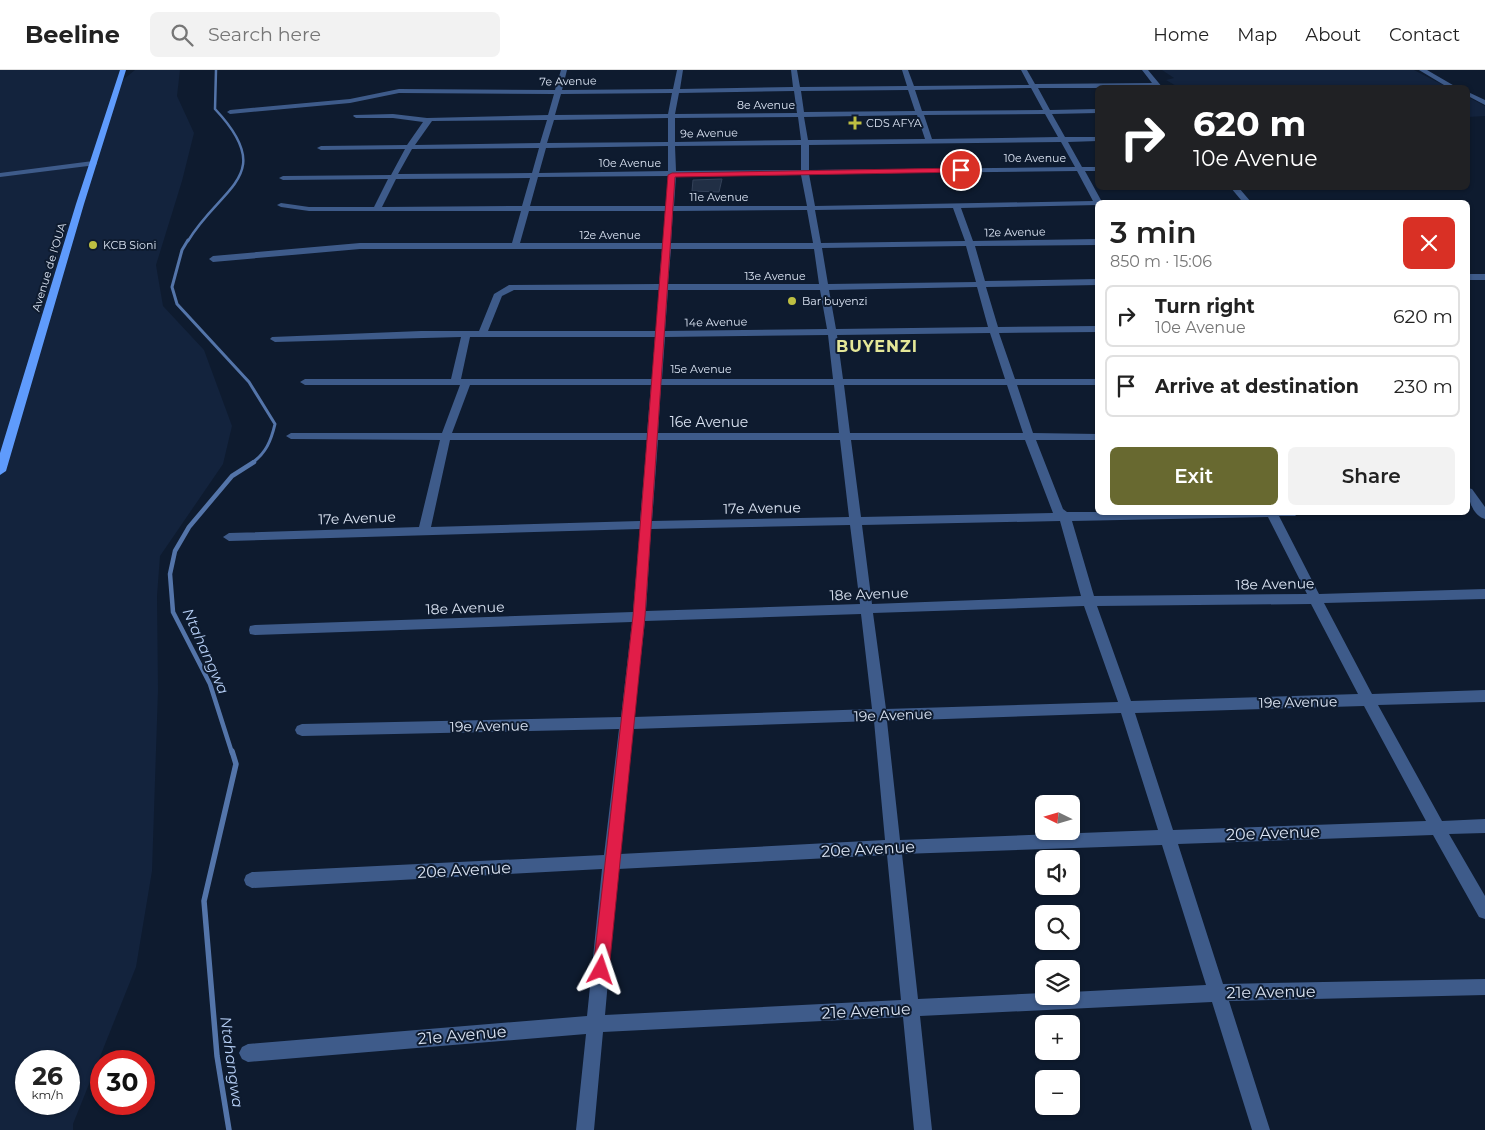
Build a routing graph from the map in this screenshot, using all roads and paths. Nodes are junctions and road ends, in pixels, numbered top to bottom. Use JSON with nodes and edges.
{"nodes":[{"id":1,"x":123,"y":70,"type":"edge"},
{"id":2,"x":564,"y":70,"type":"edge"},
{"id":3,"x":680,"y":70,"type":"edge"},
{"id":4,"x":794,"y":70,"type":"edge"},
{"id":5,"x":905,"y":70,"type":"edge"},
{"id":6,"x":1024,"y":70,"type":"edge"},
{"id":7,"x":1145,"y":70,"type":"edge"},
{"id":8,"x":1422,"y":70,"type":"edge"},
{"id":9,"x":1158,"y":85,"type":"edge"},
{"id":10,"x":1450,"y":85,"type":"edge"},
{"id":11,"x":911,"y":86,"type":"junction"},
{"id":12,"x":1032,"y":86,"type":"junction"},
{"id":13,"x":1095,"y":86,"type":"edge"},
{"id":14,"x":678,"y":89,"type":"junction"},
{"id":15,"x":797,"y":89,"type":"junction"},
{"id":16,"x":557,"y":92,"type":"junction"},
{"id":17,"x":1470,"y":95,"type":"edge"},
{"id":18,"x":1485,"y":103,"type":"edge"},
{"id":19,"x":1047,"y":111,"type":"junction"},
{"id":20,"x":1095,"y":111,"type":"edge"},
{"id":21,"x":230,"y":112,"type":"dead end"},
{"id":22,"x":920,"y":113,"type":"junction"},
{"id":23,"x":801,"y":115,"type":"junction"},
{"id":24,"x":356,"y":116,"type":"dead end"},
{"id":25,"x":671,"y":116,"type":"junction"},
{"id":26,"x":550,"y":117,"type":"junction"},
{"id":27,"x":431,"y":120,"type":"junction"},
{"id":28,"x":1062,"y":139,"type":"junction"},
{"id":29,"x":1095,"y":139,"type":"edge"},
{"id":30,"x":929,"y":141,"type":"junction"},
{"id":31,"x":805,"y":143,"type":"junction"},
{"id":32,"x":672,"y":144,"type":"junction"},
{"id":33,"x":543,"y":146,"type":"junction"},
{"id":34,"x":410,"y":147,"type":"junction"},
{"id":35,"x":321,"y":148,"type":"dead end"},
{"id":36,"x":93,"y":163,"type":"junction"},
{"id":37,"x":1080,"y":169,"type":"junction"},
{"id":38,"x":1095,"y":169,"type":"edge"},
{"id":39,"x":806,"y":173,"type":"junction"},
{"id":40,"x":0,"y":175,"type":"edge"},
{"id":41,"x":534,"y":175,"type":"junction"},
{"id":42,"x":672,"y":175,"type":"junction"},
{"id":43,"x":394,"y":177,"type":"junction"},
{"id":44,"x":283,"y":178,"type":"dead end"},
{"id":45,"x":1237,"y":190,"type":"edge"},
{"id":46,"x":1096,"y":200,"type":"edge"},
{"id":47,"x":1245,"y":200,"type":"edge"},
{"id":48,"x":1095,"y":203,"type":"edge"},
{"id":49,"x":956,"y":205,"type":"junction"},
{"id":50,"x":281,"y":206,"type":"dead end"},
{"id":51,"x":526,"y":208,"type":"junction"},
{"id":52,"x":669,"y":208,"type":"junction"},
{"id":53,"x":812,"y":208,"type":"junction"},
{"id":54,"x":377,"y":209,"type":"junction"},
{"id":55,"x":1095,"y":242,"type":"edge"},
{"id":56,"x":970,"y":244,"type":"junction"},
{"id":57,"x":666,"y":246,"type":"junction"},
{"id":58,"x":818,"y":246,"type":"junction"},
{"id":59,"x":514,"y":247,"type":"junction"},
{"id":60,"x":213,"y":260,"type":"dead end"},
{"id":61,"x":1470,"y":277,"type":"edge"},
{"id":62,"x":1485,"y":277,"type":"edge"},
{"id":63,"x":1095,"y":282,"type":"edge"},
{"id":64,"x":982,"y":284,"type":"junction"},
{"id":65,"x":826,"y":287,"type":"junction"},
{"id":66,"x":664,"y":288,"type":"junction"},
{"id":67,"x":1095,"y":329,"type":"edge"},
{"id":68,"x":994,"y":331,"type":"junction"},
{"id":69,"x":346,"y":332,"type":"dead end"},
{"id":70,"x":483,"y":332,"type":"junction"},
{"id":71,"x":832,"y":332,"type":"junction"},
{"id":72,"x":466,"y":334,"type":"junction"},
{"id":73,"x":660,"y":334,"type":"junction"},
{"id":74,"x":275,"y":339,"type":"dead end"},
{"id":75,"x":461,"y":381,"type":"junction"},
{"id":76,"x":305,"y":382,"type":"dead end"},
{"id":77,"x":657,"y":382,"type":"junction"},
{"id":78,"x":838,"y":382,"type":"junction"},
{"id":79,"x":1095,"y":382,"type":"edge"},
{"id":80,"x":1013,"y":383,"type":"junction"},
{"id":81,"x":291,"y":436,"type":"dead end"},
{"id":82,"x":446,"y":436,"type":"junction"},
{"id":83,"x":652,"y":437,"type":"junction"},
{"id":84,"x":1029,"y":437,"type":"junction"},
{"id":85,"x":1095,"y":437,"type":"edge"},
{"id":86,"x":845,"y":438,"type":"junction"},
{"id":87,"x":0,"y":471,"type":"edge"},
{"id":88,"x":1470,"y":496,"type":"edge"},
{"id":89,"x":1477,"y":511,"type":"edge"},
{"id":90,"x":1168,"y":515,"type":"edge"},
{"id":91,"x":1272,"y":515,"type":"edge"},
{"id":92,"x":1066,"y":517,"type":"junction"},
{"id":93,"x":855,"y":521,"type":"junction"},
{"id":94,"x":645,"y":525,"type":"junction"},
{"id":95,"x":424,"y":531,"type":"junction"},
{"id":96,"x":229,"y":537,"type":"dead end"},
{"id":97,"x":1485,"y":594,"type":"edge"},
{"id":98,"x":1314,"y":599,"type":"junction"},
{"id":99,"x":1089,"y":602,"type":"junction"},
{"id":100,"x":866,"y":609,"type":"junction"},
{"id":101,"x":639,"y":616,"type":"junction"},
{"id":102,"x":255,"y":630,"type":"dead end"},
{"id":103,"x":1485,"y":696,"type":"edge"},
{"id":104,"x":1368,"y":701,"type":"junction"},
{"id":105,"x":1126,"y":706,"type":"junction"},
{"id":106,"x":880,"y":716,"type":"junction"},
{"id":107,"x":627,"y":723,"type":"junction"},
{"id":108,"x":302,"y":730,"type":"dead end"},
{"id":109,"x":1436,"y":826,"type":"junction"},
{"id":110,"x":1485,"y":826,"type":"edge"},
{"id":111,"x":1168,"y":837,"type":"junction"},
{"id":112,"x":893,"y":847,"type":"junction"},
{"id":113,"x":611,"y":862,"type":"junction"},
{"id":114,"x":252,"y":880,"type":"dead end"},
{"id":115,"x":1485,"y":911,"type":"edge"},
{"id":116,"x":1485,"y":987,"type":"edge"},
{"id":117,"x":1219,"y":994,"type":"junction"},
{"id":118,"x":911,"y":1008,"type":"junction"},
{"id":119,"x":596,"y":1024,"type":"junction"},
{"id":120,"x":248,"y":1053,"type":"dead end"},
{"id":121,"x":585,"y":1130,"type":"edge"},
{"id":122,"x":923,"y":1130,"type":"edge"},
{"id":123,"x":1261,"y":1130,"type":"edge"}],
"edges":[{"from":1,"to":36,"type":"main road","name":"Avenue de l'OUA"},
{"from":2,"to":16,"type":"street"},
{"from":3,"to":14,"type":"street"},
{"from":4,"to":15,"type":"street"},
{"from":5,"to":11,"type":"street"},
{"from":6,"to":12,"type":"street"},
{"from":7,"to":9,"type":"street"},
{"from":8,"to":10,"type":"street"},
{"from":11,"to":12,"type":"street","name":"7e Avenue"},
{"from":11,"to":15,"type":"street","name":"7e Avenue"},
{"from":11,"to":22,"type":"street"},
{"from":12,"to":13,"type":"street","name":"7e Avenue"},
{"from":12,"to":19,"type":"street"},
{"from":14,"to":15,"type":"street","name":"7e Avenue"},
{"from":14,"to":16,"type":"street","name":"7e Avenue"},
{"from":14,"to":25,"type":"street"},
{"from":15,"to":23,"type":"street"},
{"from":16,"to":21,"type":"street","name":"7e Avenue"},
{"from":16,"to":26,"type":"street"},
{"from":17,"to":18,"type":"street"},
{"from":19,"to":20,"type":"street","name":"8e Avenue"},
{"from":19,"to":22,"type":"street","name":"8e Avenue"},
{"from":19,"to":28,"type":"street"},
{"from":22,"to":23,"type":"street","name":"8e Avenue"},
{"from":22,"to":30,"type":"street"},
{"from":23,"to":25,"type":"street","name":"8e Avenue"},
{"from":23,"to":31,"type":"street"},
{"from":24,"to":27,"type":"street","name":"8e Avenue"},
{"from":25,"to":26,"type":"street","name":"8e Avenue"},
{"from":25,"to":32,"type":"street"},
{"from":26,"to":27,"type":"street","name":"8e Avenue"},
{"from":26,"to":33,"type":"street"},
{"from":27,"to":34,"type":"street"},
{"from":28,"to":29,"type":"street","name":"9e Avenue"},
{"from":28,"to":30,"type":"street","name":"9e Avenue"},
{"from":28,"to":37,"type":"street"},
{"from":30,"to":31,"type":"street","name":"9e Avenue"},
{"from":31,"to":32,"type":"street","name":"9e Avenue"},
{"from":31,"to":39,"type":"street"},
{"from":32,"to":33,"type":"street","name":"9e Avenue"},
{"from":32,"to":42,"type":"street"},
{"from":33,"to":34,"type":"street","name":"9e Avenue"},
{"from":33,"to":41,"type":"street"},
{"from":34,"to":35,"type":"street","name":"9e Avenue"},
{"from":34,"to":43,"type":"street"},
{"from":36,"to":40,"type":"street"},
{"from":36,"to":87,"type":"main road","name":"Avenue de l'OUA"},
{"from":37,"to":38,"type":"street","name":"10e Avenue"},
{"from":37,"to":39,"type":"street","name":"10e Avenue"},
{"from":37,"to":46,"type":"street"},
{"from":39,"to":42,"type":"street","name":"10e Avenue"},
{"from":39,"to":53,"type":"street"},
{"from":41,"to":42,"type":"street","name":"10e Avenue"},
{"from":41,"to":43,"type":"street","name":"10e Avenue"},
{"from":41,"to":51,"type":"street"},
{"from":42,"to":52,"type":"street"},
{"from":43,"to":44,"type":"street","name":"10e Avenue"},
{"from":43,"to":54,"type":"street"},
{"from":45,"to":47,"type":"street"},
{"from":48,"to":49,"type":"street","name":"11e Avenue"},
{"from":49,"to":53,"type":"street","name":"11e Avenue"},
{"from":49,"to":56,"type":"street"},
{"from":50,"to":54,"type":"street","name":"11e Avenue"},
{"from":51,"to":52,"type":"street","name":"11e Avenue"},
{"from":51,"to":54,"type":"street","name":"11e Avenue"},
{"from":51,"to":59,"type":"street"},
{"from":52,"to":53,"type":"street","name":"11e Avenue"},
{"from":52,"to":57,"type":"street"},
{"from":53,"to":58,"type":"street"},
{"from":55,"to":56,"type":"street","name":"12e Avenue"},
{"from":56,"to":58,"type":"street","name":"12e Avenue"},
{"from":56,"to":64,"type":"street"},
{"from":57,"to":58,"type":"street","name":"12e Avenue"},
{"from":57,"to":59,"type":"street","name":"12e Avenue"},
{"from":57,"to":66,"type":"street"},
{"from":58,"to":65,"type":"street"},
{"from":59,"to":60,"type":"street","name":"12e Avenue"},
{"from":61,"to":62,"type":"street"},
{"from":63,"to":64,"type":"street","name":"13e Avenue"},
{"from":64,"to":65,"type":"street","name":"13e Avenue"},
{"from":64,"to":68,"type":"street"},
{"from":65,"to":66,"type":"street","name":"13e Avenue"},
{"from":65,"to":71,"type":"street"},
{"from":66,"to":70,"type":"street","name":"13e Avenue"},
{"from":66,"to":73,"type":"street"},
{"from":67,"to":68,"type":"street","name":"14e Avenue"},
{"from":68,"to":71,"type":"street","name":"14e Avenue"},
{"from":68,"to":80,"type":"street"},
{"from":69,"to":70,"type":"street"},
{"from":70,"to":72,"type":"street","name":"14e Avenue"},
{"from":70,"to":73,"type":"street","name":"14e Avenue"},
{"from":71,"to":73,"type":"street","name":"14e Avenue"},
{"from":71,"to":78,"type":"street"},
{"from":72,"to":74,"type":"street","name":"14e Avenue"},
{"from":72,"to":75,"type":"street"},
{"from":73,"to":77,"type":"street"},
{"from":75,"to":76,"type":"street","name":"15e Avenue"},
{"from":75,"to":77,"type":"street","name":"15e Avenue"},
{"from":75,"to":82,"type":"street"},
{"from":77,"to":78,"type":"street","name":"15e Avenue"},
{"from":77,"to":83,"type":"street"},
{"from":78,"to":80,"type":"street","name":"15e Avenue"},
{"from":78,"to":86,"type":"street"},
{"from":79,"to":80,"type":"street","name":"15e Avenue"},
{"from":80,"to":84,"type":"street"},
{"from":81,"to":82,"type":"street","name":"16e Avenue"},
{"from":82,"to":83,"type":"street","name":"16e Avenue"},
{"from":82,"to":95,"type":"street"},
{"from":83,"to":86,"type":"street","name":"16e Avenue"},
{"from":83,"to":94,"type":"street"},
{"from":84,"to":85,"type":"street","name":"16e Avenue"},
{"from":84,"to":86,"type":"street","name":"16e Avenue"},
{"from":84,"to":92,"type":"street"},
{"from":86,"to":93,"type":"street"},
{"from":88,"to":89,"type":"street"},
{"from":90,"to":92,"type":"street","name":"17e Avenue"},
{"from":91,"to":98,"type":"street"},
{"from":92,"to":93,"type":"street","name":"17e Avenue"},
{"from":92,"to":99,"type":"street"},
{"from":93,"to":94,"type":"street","name":"17e Avenue"},
{"from":93,"to":100,"type":"street"},
{"from":94,"to":95,"type":"street","name":"17e Avenue"},
{"from":94,"to":101,"type":"street"},
{"from":95,"to":96,"type":"street","name":"17e Avenue"},
{"from":97,"to":98,"type":"street","name":"18e Avenue"},
{"from":98,"to":99,"type":"street","name":"18e Avenue"},
{"from":98,"to":104,"type":"street"},
{"from":99,"to":100,"type":"street","name":"18e Avenue"},
{"from":99,"to":105,"type":"street"},
{"from":100,"to":101,"type":"street","name":"18e Avenue"},
{"from":100,"to":106,"type":"street"},
{"from":101,"to":102,"type":"street","name":"18e Avenue"},
{"from":101,"to":107,"type":"street"},
{"from":103,"to":104,"type":"street","name":"19e Avenue"},
{"from":104,"to":105,"type":"street","name":"19e Avenue"},
{"from":104,"to":109,"type":"street"},
{"from":105,"to":106,"type":"street","name":"19e Avenue"},
{"from":105,"to":111,"type":"street"},
{"from":106,"to":107,"type":"street","name":"19e Avenue"},
{"from":106,"to":112,"type":"street"},
{"from":107,"to":108,"type":"street","name":"19e Avenue"},
{"from":107,"to":113,"type":"street"},
{"from":109,"to":110,"type":"street","name":"20e Avenue"},
{"from":109,"to":111,"type":"street","name":"20e Avenue"},
{"from":109,"to":115,"type":"street"},
{"from":111,"to":112,"type":"street","name":"20e Avenue"},
{"from":111,"to":117,"type":"street"},
{"from":112,"to":113,"type":"street","name":"20e Avenue"},
{"from":112,"to":118,"type":"street"},
{"from":113,"to":114,"type":"street","name":"20e Avenue"},
{"from":113,"to":119,"type":"street"},
{"from":116,"to":117,"type":"street","name":"21e Avenue"},
{"from":117,"to":118,"type":"street","name":"21e Avenue"},
{"from":117,"to":123,"type":"street"},
{"from":118,"to":119,"type":"street","name":"21e Avenue"},
{"from":118,"to":122,"type":"street"},
{"from":119,"to":120,"type":"street","name":"21e Avenue"},
{"from":119,"to":121,"type":"street"}]}
